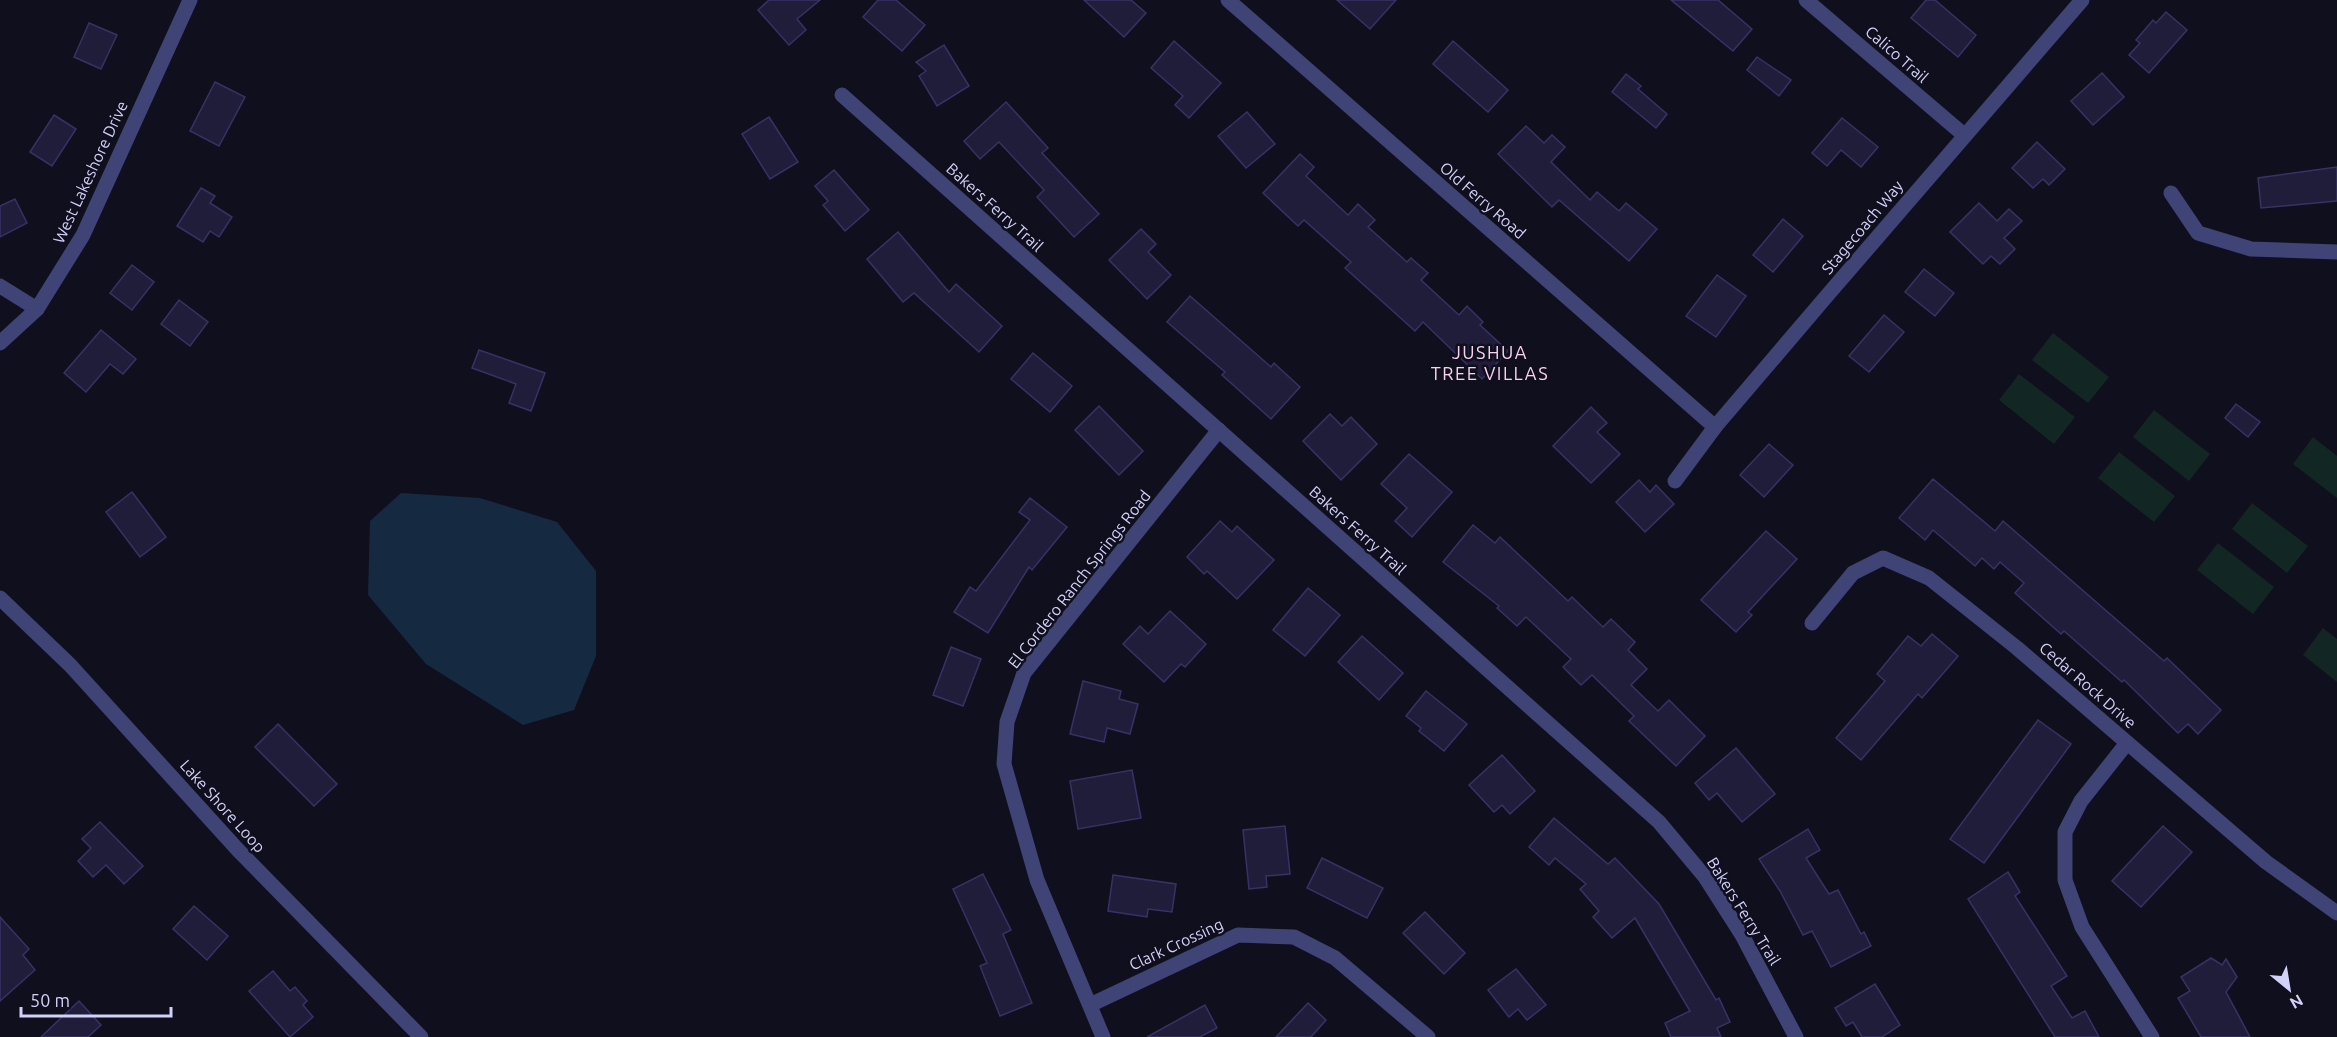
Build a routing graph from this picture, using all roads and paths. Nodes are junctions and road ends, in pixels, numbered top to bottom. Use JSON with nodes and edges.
{"nodes":[{"id":1,"x":190,"y":0,"type":"edge"},
{"id":2,"x":1228,"y":0,"type":"edge"},
{"id":3,"x":1806,"y":0,"type":"edge"},
{"id":4,"x":2082,"y":0,"type":"edge"},
{"id":5,"x":842,"y":95,"type":"dead end"},
{"id":6,"x":1964,"y":135,"type":"junction"},
{"id":7,"x":2171,"y":193,"type":"dead end"},
{"id":8,"x":2337,"y":252,"type":"edge"},
{"id":9,"x":0,"y":286,"type":"edge"},
{"id":10,"x":37,"y":309,"type":"junction"},
{"id":11,"x":0,"y":343,"type":"edge"},
{"id":12,"x":1715,"y":427,"type":"junction"},
{"id":13,"x":1219,"y":430,"type":"junction"},
{"id":14,"x":1675,"y":481,"type":"dead end"},
{"id":15,"x":0,"y":598,"type":"edge"},
{"id":16,"x":1812,"y":623,"type":"dead end"},
{"id":17,"x":2127,"y":743,"type":"junction"},
{"id":18,"x":2337,"y":913,"type":"edge"},
{"id":19,"x":1090,"y":1005,"type":"junction"},
{"id":20,"x":421,"y":1037,"type":"edge"},
{"id":21,"x":1103,"y":1037,"type":"edge"},
{"id":22,"x":1428,"y":1037,"type":"edge"},
{"id":23,"x":1796,"y":1037,"type":"edge"},
{"id":24,"x":2152,"y":1037,"type":"edge"}],
"edges":[{"from":1,"to":10,"type":"street","name":"West Lakeshore Drive"},
{"from":2,"to":12,"type":"street","name":"Old Ferry Road"},
{"from":3,"to":6,"type":"street","name":"Calico Trail"},
{"from":4,"to":6,"type":"street","name":"Stagecoach Way"},
{"from":5,"to":13,"type":"street","name":"Bakers Ferry Trail"},
{"from":6,"to":12,"type":"street","name":"Stagecoach Way"},
{"from":7,"to":8,"type":"street"},
{"from":9,"to":10,"type":"street"},
{"from":10,"to":11,"type":"street","name":"West Lakeshore Drive"},
{"from":12,"to":14,"type":"street","name":"Stagecoach Way"},
{"from":13,"to":19,"type":"street","name":"El Cordero Ranch Springs Road"},
{"from":13,"to":23,"type":"street","name":"Bakers Ferry Trail"},
{"from":15,"to":20,"type":"street","name":"Lake Shore Loop"},
{"from":16,"to":17,"type":"street","name":"Cedar Rock Drive"},
{"from":17,"to":18,"type":"street","name":"Cedar Rock Drive"},
{"from":17,"to":24,"type":"street"},
{"from":19,"to":21,"type":"street","name":"El Cordero Ranch Springs Road"},
{"from":19,"to":22,"type":"street","name":"Clark Crossing"}]}
